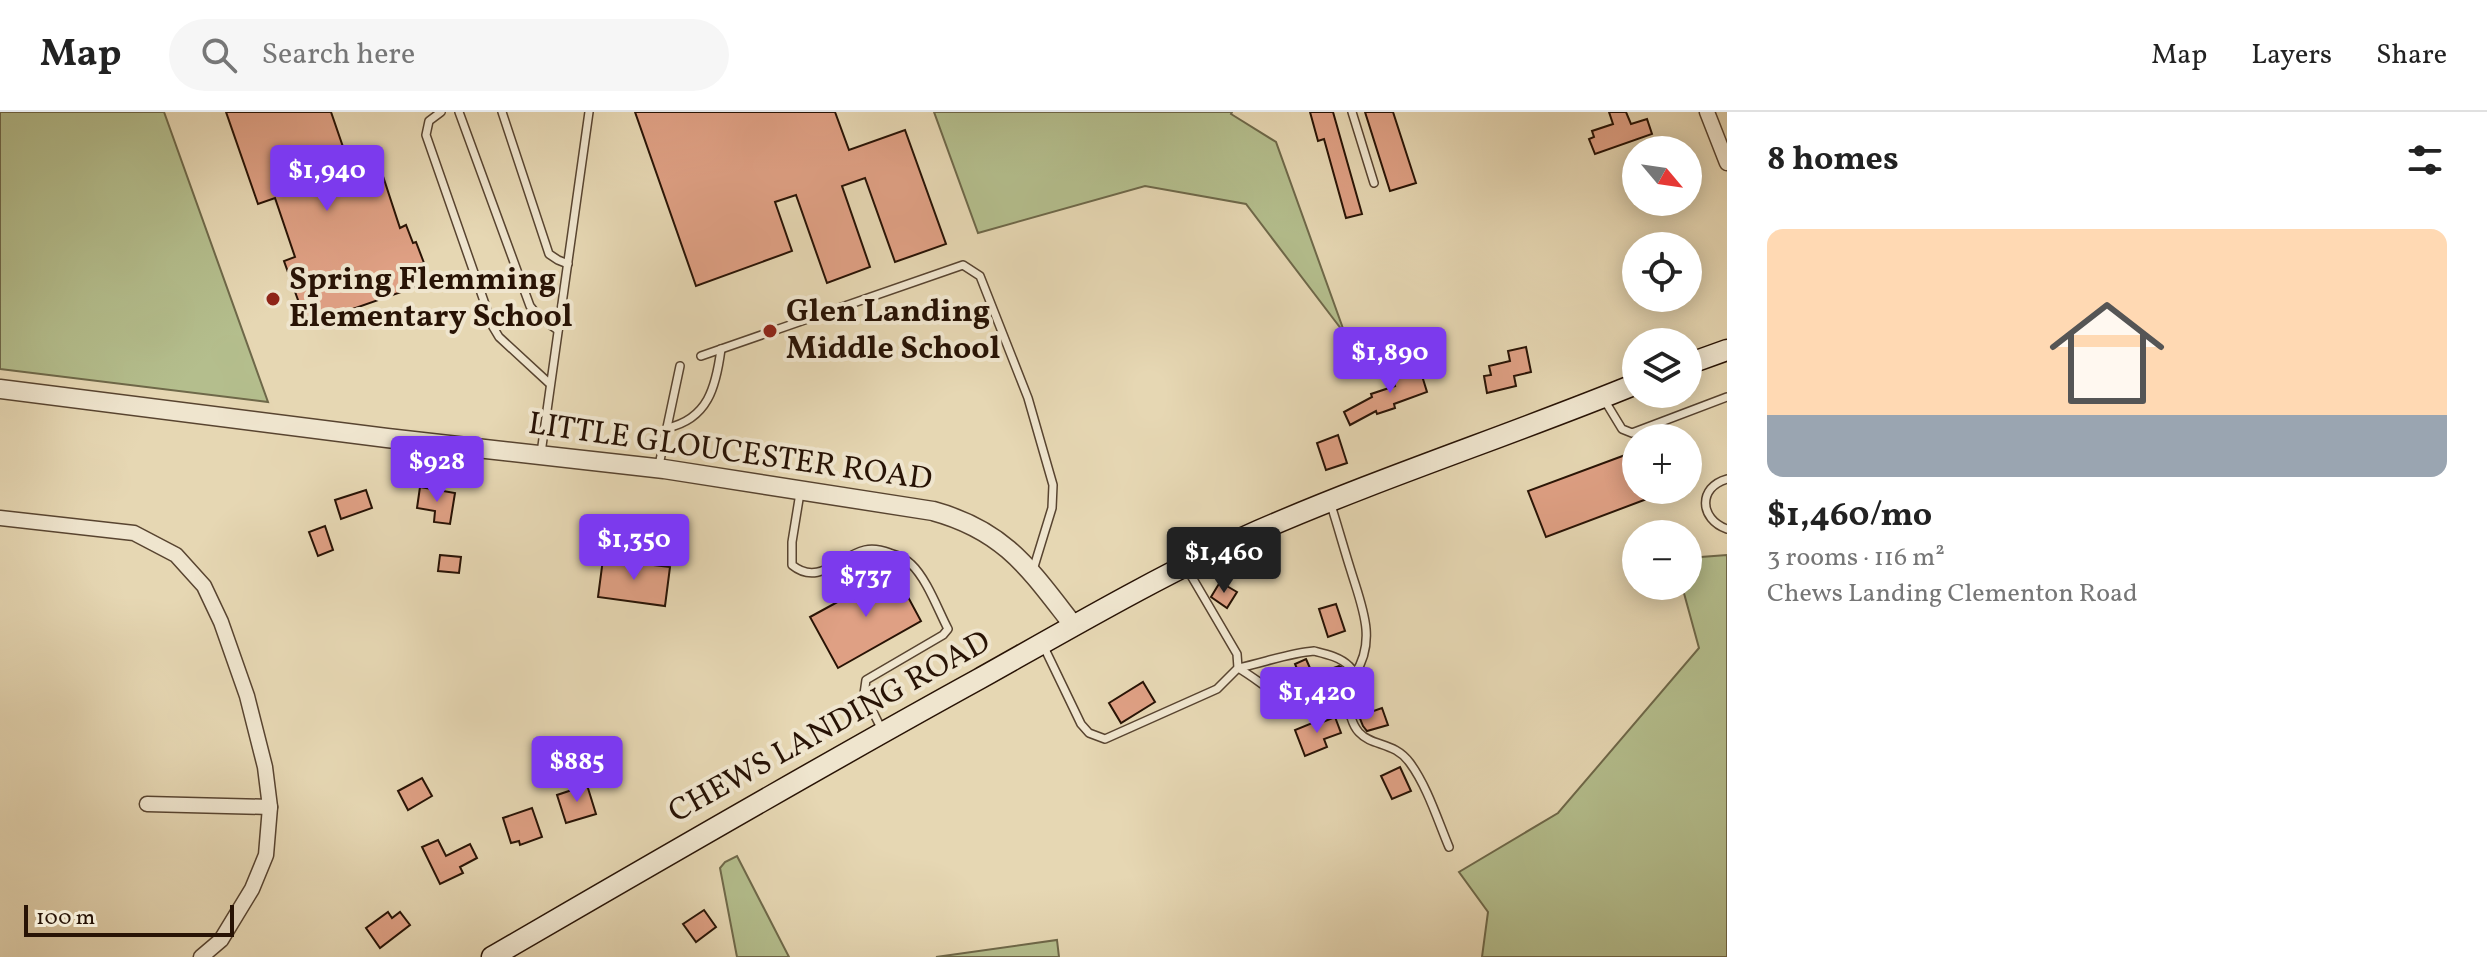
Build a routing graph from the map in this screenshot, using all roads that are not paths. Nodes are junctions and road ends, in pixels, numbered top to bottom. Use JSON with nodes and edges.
{"nodes":[{"id":1,"x":441,"y":112,"type":"edge"},
{"id":2,"x":459,"y":112,"type":"edge"},
{"id":3,"x":502,"y":112,"type":"edge"},
{"id":4,"x":589,"y":112,"type":"edge"},
{"id":5,"x":1352,"y":112,"type":"edge"},
{"id":6,"x":1707,"y":112,"type":"edge"},
{"id":7,"x":1727,"y":163,"type":"edge"},
{"id":8,"x":1374,"y":183,"type":"dead end"},
{"id":9,"x":568,"y":264,"type":"junction"},
{"id":10,"x":558,"y":330,"type":"junction"},
{"id":11,"x":721,"y":349,"type":"junction"},
{"id":12,"x":1727,"y":350,"type":"edge"},
{"id":13,"x":701,"y":356,"type":"dead end"},
{"id":14,"x":1702,"y":359,"type":"edge"},
{"id":15,"x":680,"y":366,"type":"dead end"},
{"id":16,"x":550,"y":384,"type":"junction"},
{"id":17,"x":0,"y":389,"type":"edge"},
{"id":18,"x":1622,"y":390,"type":"edge"},
{"id":19,"x":1603,"y":397,"type":"junction"},
{"id":20,"x":1727,"y":397,"type":"edge"},
{"id":21,"x":667,"y":428,"type":"junction"},
{"id":22,"x":540,"y":455,"type":"junction"},
{"id":23,"x":658,"y":469,"type":"junction"},
{"id":24,"x":1727,"y":479,"type":"edge"},
{"id":25,"x":800,"y":491,"type":"junction"},
{"id":26,"x":1330,"y":502,"type":"junction"},
{"id":27,"x":0,"y":518,"type":"edge"},
{"id":28,"x":1727,"y":529,"type":"edge"},
{"id":29,"x":1186,"y":567,"type":"junction"},
{"id":30,"x":1032,"y":572,"type":"junction"},
{"id":31,"x":1074,"y":626,"type":"junction"},
{"id":32,"x":1042,"y":643,"type":"junction"},
{"id":33,"x":1238,"y":668,"type":"junction"},
{"id":34,"x":1355,"y":674,"type":"junction"},
{"id":35,"x":1348,"y":697,"type":"junction"},
{"id":36,"x":883,"y":732,"type":"junction"},
{"id":37,"x":147,"y":804,"type":"dead end"},
{"id":38,"x":270,"y":807,"type":"junction"},
{"id":39,"x":1449,"y":847,"type":"dead end"},
{"id":40,"x":201,"y":957,"type":"edge"},
{"id":41,"x":494,"y":957,"type":"edge"}],
"edges":[{"from":1,"to":16,"type":"lane"},
{"from":2,"to":10,"type":"lane"},
{"from":3,"to":9,"type":"lane"},
{"from":4,"to":9,"type":"lane"},
{"from":5,"to":8,"type":"lane"},
{"from":6,"to":7,"type":"street"},
{"from":9,"to":10,"type":"lane"},
{"from":10,"to":16,"type":"lane"},
{"from":11,"to":13,"type":"lane"},
{"from":11,"to":21,"type":"lane"},
{"from":11,"to":30,"type":"lane"},
{"from":12,"to":14,"type":"main road"},
{"from":15,"to":21,"type":"lane"},
{"from":16,"to":22,"type":"lane"},
{"from":17,"to":22,"type":"street","name":"LITTLE GLOUCESTER ROAD"},
{"from":18,"to":19,"type":"main road","name":"CHEWS LANDING ROAD"},
{"from":19,"to":20,"type":"lane"},
{"from":19,"to":26,"type":"main road","name":"CHEWS LANDING ROAD"},
{"from":21,"to":23,"type":"lane"},
{"from":22,"to":23,"type":"street","name":"LITTLE GLOUCESTER ROAD"},
{"from":23,"to":25,"type":"street","name":"LITTLE GLOUCESTER ROAD"},
{"from":24,"to":28,"type":"lane"},
{"from":25,"to":30,"type":"street","name":"LITTLE GLOUCESTER ROAD"},
{"from":25,"to":36,"type":"lane"},
{"from":26,"to":29,"type":"main road","name":"CHEWS LANDING ROAD"},
{"from":26,"to":34,"type":"lane"},
{"from":27,"to":38,"type":"street"},
{"from":29,"to":31,"type":"main road","name":"CHEWS LANDING ROAD"},
{"from":29,"to":33,"type":"lane"},
{"from":30,"to":31,"type":"street","name":"LITTLE GLOUCESTER ROAD"},
{"from":31,"to":32,"type":"main road","name":"CHEWS LANDING ROAD"},
{"from":32,"to":33,"type":"lane"},
{"from":32,"to":36,"type":"main road","name":"CHEWS LANDING ROAD"},
{"from":33,"to":34,"type":"lane"},
{"from":33,"to":35,"type":"lane"},
{"from":34,"to":35,"type":"lane"},
{"from":35,"to":39,"type":"lane"},
{"from":36,"to":41,"type":"main road","name":"CHEWS LANDING ROAD"},
{"from":37,"to":38,"type":"street"},
{"from":38,"to":40,"type":"street"}]}
